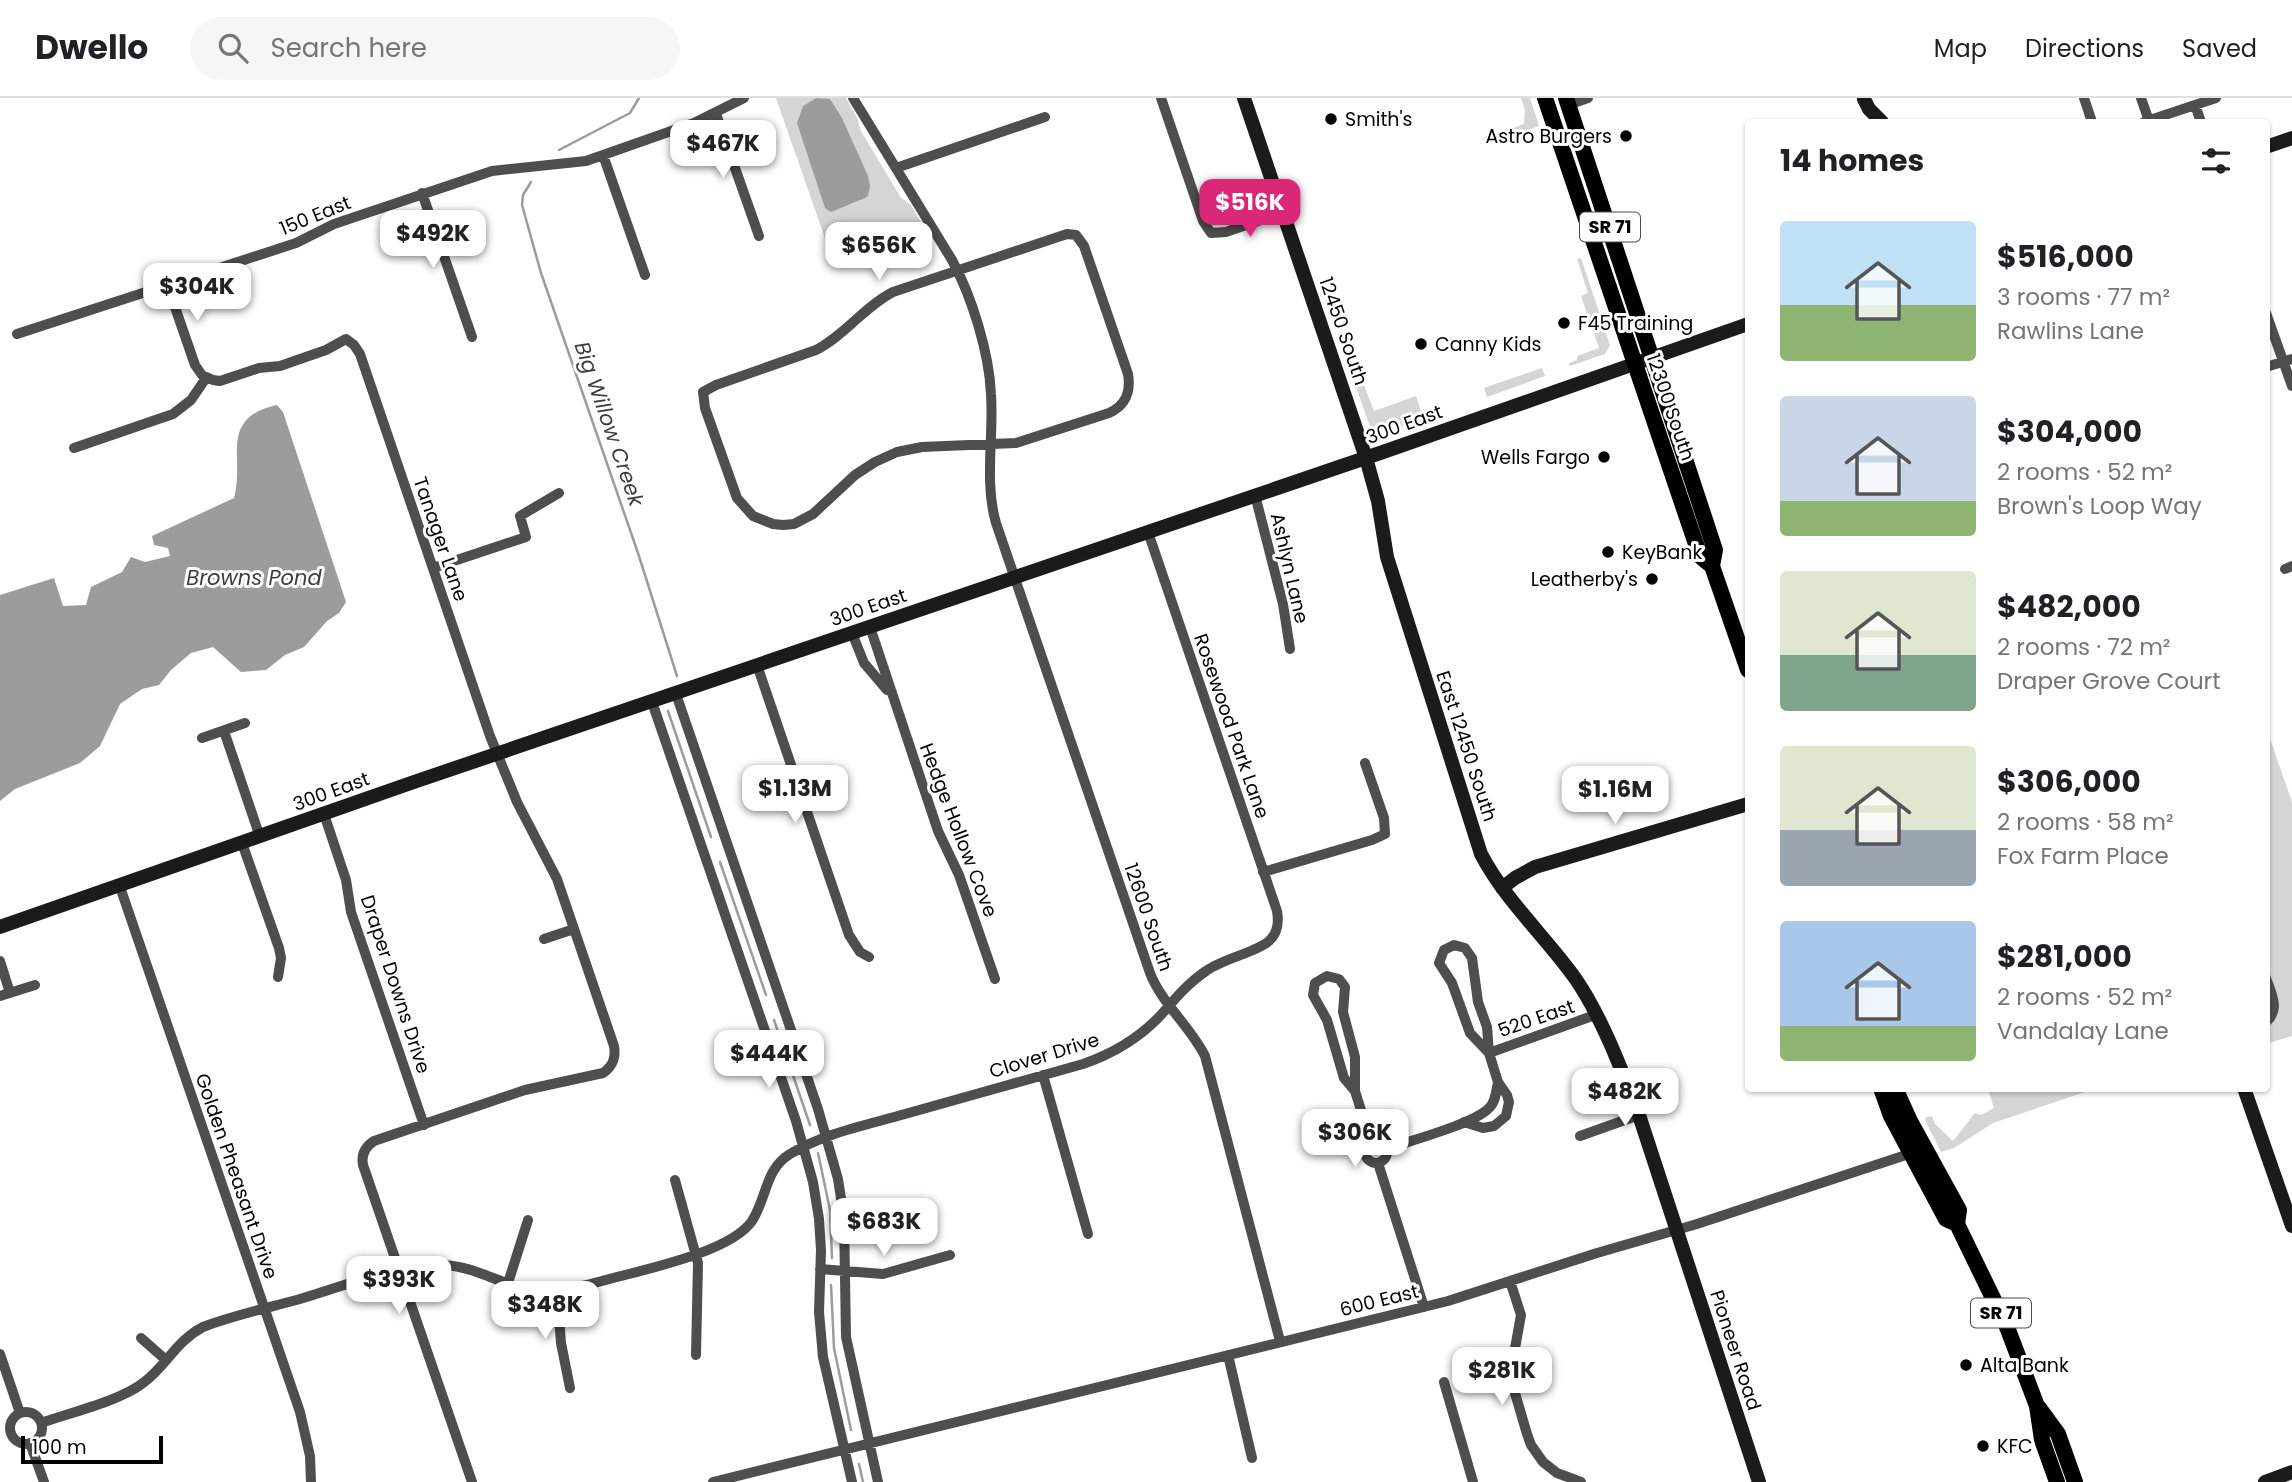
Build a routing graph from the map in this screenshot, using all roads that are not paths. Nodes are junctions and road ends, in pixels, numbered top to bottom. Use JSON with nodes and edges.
{"nodes":[{"id":1,"x":744,"y":98,"type":"edge"},
{"id":2,"x":853,"y":98,"type":"edge"},
{"id":3,"x":1161,"y":98,"type":"edge"},
{"id":4,"x":1244,"y":98,"type":"edge"},
{"id":5,"x":1545,"y":98,"type":"edge"},
{"id":6,"x":1588,"y":98,"type":"edge"},
{"id":7,"x":1864,"y":98,"type":"edge"},
{"id":8,"x":2084,"y":98,"type":"edge"},
{"id":9,"x":2140,"y":98,"type":"edge"},
{"id":10,"x":2216,"y":98,"type":"edge"},
{"id":11,"x":1567,"y":101,"type":"edge"},
{"id":12,"x":2195,"y":105,"type":"junction"},
{"id":13,"x":716,"y":114,"type":"junction"},
{"id":14,"x":1045,"y":117,"type":"dead end"},
{"id":15,"x":1869,"y":119,"type":"edge"},
{"id":16,"x":1879,"y":119,"type":"edge"},
{"id":17,"x":2091,"y":119,"type":"edge"},
{"id":18,"x":2145,"y":119,"type":"edge"},
{"id":19,"x":2155,"y":119,"type":"edge"},
{"id":20,"x":2200,"y":119,"type":"edge"},
{"id":21,"x":2292,"y":138,"type":"edge"},
{"id":22,"x":2270,"y":146,"type":"edge"},
{"id":23,"x":603,"y":155,"type":"junction"},
{"id":24,"x":896,"y":169,"type":"junction"},
{"id":25,"x":422,"y":193,"type":"junction"},
{"id":26,"x":1283,"y":212,"type":"junction"},
{"id":27,"x":759,"y":236,"type":"dead end"},
{"id":28,"x":957,"y":269,"type":"junction"},
{"id":29,"x":645,"y":275,"type":"dead end"},
{"id":30,"x":167,"y":284,"type":"junction"},
{"id":31,"x":2270,"y":322,"type":"edge"},
{"id":32,"x":1745,"y":325,"type":"edge"},
{"id":33,"x":17,"y":334,"type":"dead end"},
{"id":34,"x":472,"y":337,"type":"dead end"},
{"id":35,"x":1652,"y":357,"type":"junction"},
{"id":36,"x":2288,"y":360,"type":"edge"},
{"id":37,"x":1634,"y":363,"type":"junction"},
{"id":38,"x":2270,"y":367,"type":"edge"},
{"id":39,"x":206,"y":378,"type":"junction"},
{"id":40,"x":2292,"y":386,"type":"edge"},
{"id":41,"x":991,"y":444,"type":"junction"},
{"id":42,"x":74,"y":447,"type":"dead end"},
{"id":43,"x":1366,"y":458,"type":"junction"},
{"id":44,"x":559,"y":493,"type":"dead end"},
{"id":45,"x":1255,"y":495,"type":"junction"},
{"id":46,"x":1147,"y":532,"type":"junction"},
{"id":47,"x":1712,"y":566,"type":"junction"},
{"id":48,"x":433,"y":568,"type":"junction"},
{"id":49,"x":1014,"y":578,"type":"junction"},
{"id":50,"x":870,"y":627,"type":"junction"},
{"id":51,"x":852,"y":633,"type":"junction"},
{"id":52,"x":1290,"y":649,"type":"dead end"},
{"id":53,"x":1745,"y":661,"type":"edge"},
{"id":54,"x":757,"y":665,"type":"junction"},
{"id":55,"x":890,"y":693,"type":"junction"},
{"id":56,"x":676,"y":694,"type":"junction"},
{"id":57,"x":653,"y":702,"type":"junction"},
{"id":58,"x":245,"y":723,"type":"dead end"},
{"id":59,"x":224,"y":731,"type":"junction"},
{"id":60,"x":202,"y":738,"type":"dead end"},
{"id":61,"x":499,"y":755,"type":"junction"},
{"id":62,"x":1366,"y":763,"type":"dead end"},
{"id":63,"x":1745,"y":805,"type":"edge"},
{"id":64,"x":324,"y":814,"type":"junction"},
{"id":65,"x":260,"y":837,"type":"junction"},
{"id":66,"x":242,"y":843,"type":"junction"},
{"id":67,"x":1263,"y":872,"type":"junction"},
{"id":68,"x":119,"y":884,"type":"junction"},
{"id":69,"x":1503,"y":887,"type":"junction"},
{"id":70,"x":0,"y":927,"type":"edge"},
{"id":71,"x":574,"y":929,"type":"junction"},
{"id":72,"x":1276,"y":931,"type":"joint"},
{"id":73,"x":544,"y":939,"type":"dead end"},
{"id":74,"x":869,"y":957,"type":"dead end"},
{"id":75,"x":0,"y":961,"type":"edge"},
{"id":76,"x":278,"y":977,"type":"dead end"},
{"id":77,"x":995,"y":979,"type":"dead end"},
{"id":78,"x":35,"y":985,"type":"dead end"},
{"id":79,"x":2270,"y":990,"type":"edge"},
{"id":80,"x":5,"y":994,"type":"edge"},
{"id":81,"x":1169,"y":1004,"type":"junction"},
{"id":82,"x":1595,"y":1016,"type":"junction"},
{"id":83,"x":2270,"y":1018,"type":"edge"},
{"id":84,"x":1489,"y":1053,"type":"junction"},
{"id":85,"x":1043,"y":1075,"type":"junction"},
{"id":86,"x":1498,"y":1082,"type":"junction"},
{"id":87,"x":1355,"y":1091,"type":"junction"},
{"id":88,"x":1882,"y":1092,"type":"edge"},
{"id":89,"x":1897,"y":1092,"type":"edge"},
{"id":90,"x":2246,"y":1093,"type":"edge"},
{"id":91,"x":1639,"y":1115,"type":"junction"},
{"id":92,"x":1464,"y":1122,"type":"junction"},
{"id":93,"x":424,"y":1125,"type":"junction"},
{"id":94,"x":1580,"y":1136,"type":"dead end"},
{"id":95,"x":827,"y":1138,"type":"junction"},
{"id":96,"x":1371,"y":1142,"type":"junction"},
{"id":97,"x":804,"y":1147,"type":"junction"},
{"id":98,"x":1386,"y":1149,"type":"junction"},
{"id":99,"x":1912,"y":1153,"type":"junction"},
{"id":100,"x":1378,"y":1163,"type":"junction"},
{"id":101,"x":676,"y":1180,"type":"dead end"},
{"id":102,"x":2288,"y":1202,"type":"edge"},
{"id":103,"x":528,"y":1220,"type":"dead end"},
{"id":104,"x":1957,"y":1224,"type":"junction"},
{"id":105,"x":2292,"y":1226,"type":"edge"},
{"id":106,"x":1676,"y":1230,"type":"junction"},
{"id":107,"x":1088,"y":1234,"type":"dead end"},
{"id":108,"x":696,"y":1254,"type":"junction"},
{"id":109,"x":950,"y":1255,"type":"dead end"},
{"id":110,"x":820,"y":1269,"type":"junction"},
{"id":111,"x":400,"y":1271,"type":"junction"},
{"id":112,"x":844,"y":1272,"type":"junction"},
{"id":113,"x":1510,"y":1281,"type":"junction"},
{"id":114,"x":508,"y":1283,"type":"junction"},
{"id":115,"x":557,"y":1290,"type":"junction"},
{"id":116,"x":1424,"y":1307,"type":"junction"},
{"id":117,"x":265,"y":1309,"type":"junction"},
{"id":118,"x":141,"y":1338,"type":"dead end"},
{"id":119,"x":1280,"y":1342,"type":"junction"},
{"id":120,"x":0,"y":1354,"type":"edge"},
{"id":121,"x":696,"y":1355,"type":"dead end"},
{"id":122,"x":1228,"y":1355,"type":"junction"},
{"id":123,"x":166,"y":1360,"type":"junction"},
{"id":124,"x":1444,"y":1381,"type":"dead end"},
{"id":125,"x":570,"y":1388,"type":"dead end"},
{"id":126,"x":2037,"y":1406,"type":"junction"},
{"id":127,"x":20,"y":1413,"type":"junction"},
{"id":128,"x":41,"y":1423,"type":"junction"},
{"id":129,"x":30,"y":1443,"type":"junction"},
{"id":130,"x":869,"y":1443,"type":"junction"},
{"id":131,"x":845,"y":1448,"type":"junction"},
{"id":132,"x":1252,"y":1458,"type":"dead end"},
{"id":133,"x":2292,"y":1472,"type":"edge"},
{"id":134,"x":44,"y":1482,"type":"edge"},
{"id":135,"x":312,"y":1482,"type":"edge"},
{"id":136,"x":472,"y":1482,"type":"edge"},
{"id":137,"x":713,"y":1482,"type":"edge"},
{"id":138,"x":852,"y":1482,"type":"edge"},
{"id":139,"x":878,"y":1482,"type":"edge"},
{"id":140,"x":1473,"y":1482,"type":"edge"},
{"id":141,"x":1581,"y":1482,"type":"edge"},
{"id":142,"x":1759,"y":1482,"type":"edge"},
{"id":143,"x":2057,"y":1482,"type":"edge"},
{"id":144,"x":2075,"y":1482,"type":"edge"},
{"id":145,"x":2265,"y":1482,"type":"edge"}],
"edges":[{"from":1,"to":13,"type":"street","name":"150 East"},
{"from":2,"to":24,"type":"street","name":"12600 South"},
{"from":3,"to":26,"type":"street"},
{"from":4,"to":26,"type":"street","name":"12450 South"},
{"from":5,"to":37,"type":"main road","name":"12300 South","number":"SR 71"},
{"from":6,"to":11,"type":"street"},
{"from":7,"to":15,"type":"street"},
{"from":7,"to":16,"type":"street"},
{"from":8,"to":17,"type":"street"},
{"from":9,"to":18,"type":"street"},
{"from":10,"to":12,"type":"street"},
{"from":11,"to":35,"type":"main road","name":"12300 South","number":"SR 71"},
{"from":12,"to":19,"type":"street"},
{"from":12,"to":20,"type":"street"},
{"from":13,"to":23,"type":"street","name":"150 East"},
{"from":13,"to":27,"type":"street"},
{"from":14,"to":24,"type":"street"},
{"from":21,"to":22,"type":"street"},
{"from":23,"to":25,"type":"street","name":"150 East"},
{"from":23,"to":29,"type":"street"},
{"from":24,"to":28,"type":"street","name":"12600 South"},
{"from":25,"to":30,"type":"street","name":"150 East"},
{"from":25,"to":34,"type":"street"},
{"from":26,"to":43,"type":"street","name":"12450 South"},
{"from":28,"to":41,"type":"street","name":"12600 South"},
{"from":28,"to":41,"type":"street"},
{"from":28,"to":41,"type":"street"},
{"from":30,"to":33,"type":"street","name":"150 East"},
{"from":30,"to":39,"type":"street"},
{"from":31,"to":36,"type":"street"},
{"from":32,"to":35,"type":"street","name":"300 East"},
{"from":35,"to":37,"type":"street","name":"300 East"},
{"from":35,"to":47,"type":"main road","name":"12300 South","number":"SR 71"},
{"from":36,"to":38,"type":"street"},
{"from":36,"to":40,"type":"street"},
{"from":37,"to":43,"type":"street","name":"300 East"},
{"from":37,"to":47,"type":"main road","name":"12300 South","number":"SR 71"},
{"from":39,"to":42,"type":"street"},
{"from":39,"to":48,"type":"street","name":"Tanager Lane"},
{"from":41,"to":49,"type":"street","name":"12600 South"},
{"from":43,"to":45,"type":"street","name":"300 East"},
{"from":43,"to":69,"type":"street","name":"East 12450 South"},
{"from":44,"to":48,"type":"street"},
{"from":45,"to":46,"type":"street","name":"300 East"},
{"from":45,"to":52,"type":"street","name":"Ashlyn Lane"},
{"from":46,"to":49,"type":"street","name":"300 East"},
{"from":46,"to":67,"type":"street","name":"Rosewood Park Lane"},
{"from":47,"to":53,"type":"main road","name":"12300 South","number":"SR 71"},
{"from":48,"to":61,"type":"street","name":"Tanager Lane"},
{"from":49,"to":50,"type":"street","name":"300 East"},
{"from":49,"to":81,"type":"street","name":"12600 South"},
{"from":50,"to":51,"type":"street","name":"300 East"},
{"from":50,"to":55,"type":"street","name":"Hedge Hollow Cove"},
{"from":51,"to":54,"type":"street","name":"300 East"},
{"from":51,"to":55,"type":"street","name":"Hedge Hollow Cove"},
{"from":54,"to":56,"type":"street","name":"300 East"},
{"from":54,"to":74,"type":"street"},
{"from":55,"to":77,"type":"street","name":"Hedge Hollow Cove"},
{"from":56,"to":57,"type":"street","name":"300 East"},
{"from":56,"to":95,"type":"street"},
{"from":57,"to":61,"type":"street","name":"300 East"},
{"from":57,"to":97,"type":"street"},
{"from":58,"to":59,"type":"street"},
{"from":59,"to":60,"type":"street"},
{"from":59,"to":65,"type":"street"},
{"from":61,"to":64,"type":"street","name":"300 East"},
{"from":61,"to":71,"type":"street","name":"Tanager Lane"},
{"from":62,"to":67,"type":"street"},
{"from":63,"to":69,"type":"street"},
{"from":64,"to":65,"type":"street","name":"300 East"},
{"from":64,"to":93,"type":"street","name":"Draper Downs Drive"},
{"from":65,"to":66,"type":"street","name":"300 East"},
{"from":66,"to":68,"type":"street","name":"300 East"},
{"from":66,"to":76,"type":"street"},
{"from":67,"to":72,"type":"street","name":"Rosewood Park Lane"},
{"from":68,"to":70,"type":"street","name":"300 East"},
{"from":68,"to":117,"type":"street","name":"Golden Pheasant Drive"},
{"from":69,"to":82,"type":"street","name":"East 12450 South"},
{"from":71,"to":73,"type":"street"},
{"from":71,"to":93,"type":"street","name":"Tanager Lane"},
{"from":72,"to":81,"type":"street","name":"Clover Drive"},
{"from":75,"to":80,"type":"street"},
{"from":78,"to":80,"type":"street"},
{"from":79,"to":83,"type":"street"},
{"from":81,"to":85,"type":"street","name":"Clover Drive"},
{"from":81,"to":119,"type":"street","name":"12600 South"},
{"from":82,"to":84,"type":"street","name":"520 East"},
{"from":82,"to":91,"type":"street","name":"East 12450 South"},
{"from":84,"to":84,"type":"street"},
{"from":84,"to":86,"type":"street"},
{"from":85,"to":95,"type":"street","name":"Clover Drive"},
{"from":85,"to":107,"type":"street"},
{"from":86,"to":92,"type":"street"},
{"from":86,"to":92,"type":"street"},
{"from":87,"to":87,"type":"street"},
{"from":87,"to":96,"type":"street"},
{"from":88,"to":99,"type":"main road","number":"SR 71"},
{"from":89,"to":104,"type":"main road","number":"SR 71"},
{"from":90,"to":102,"type":"street"},
{"from":91,"to":94,"type":"street"},
{"from":91,"to":106,"type":"street","name":"Pioneer Road"},
{"from":92,"to":98,"type":"street"},
{"from":93,"to":111,"type":"street"},
{"from":95,"to":97,"type":"street","name":"Clover Drive"},
{"from":95,"to":112,"type":"street"},
{"from":96,"to":98,"type":"street"},
{"from":96,"to":100,"type":"street"},
{"from":97,"to":108,"type":"street","name":"Clover Drive"},
{"from":97,"to":110,"type":"street"},
{"from":98,"to":100,"type":"street"},
{"from":99,"to":104,"type":"main road","number":"SR 71"},
{"from":99,"to":106,"type":"street","name":"600 East"},
{"from":100,"to":116,"type":"street"},
{"from":101,"to":108,"type":"street"},
{"from":102,"to":105,"type":"street"},
{"from":103,"to":114,"type":"street"},
{"from":104,"to":126,"type":"main road","number":"SR 71"},
{"from":106,"to":113,"type":"street","name":"600 East"},
{"from":106,"to":142,"type":"street","name":"Pioneer Road"},
{"from":108,"to":115,"type":"street","name":"Clover Drive"},
{"from":108,"to":121,"type":"street"},
{"from":109,"to":112,"type":"street"},
{"from":110,"to":112,"type":"street"},
{"from":110,"to":131,"type":"street"},
{"from":111,"to":114,"type":"street","name":"Clover Drive"},
{"from":111,"to":117,"type":"street","name":"Clover Drive"},
{"from":111,"to":136,"type":"street"},
{"from":112,"to":130,"type":"street"},
{"from":113,"to":116,"type":"street","name":"600 East"},
{"from":113,"to":141,"type":"street"},
{"from":114,"to":115,"type":"street","name":"Clover Drive"},
{"from":115,"to":125,"type":"street"},
{"from":116,"to":119,"type":"street","name":"600 East"},
{"from":117,"to":123,"type":"street","name":"Clover Drive"},
{"from":117,"to":135,"type":"street","name":"Golden Pheasant Drive"},
{"from":118,"to":123,"type":"street"},
{"from":119,"to":122,"type":"street","name":"600 East"},
{"from":120,"to":127,"type":"street"},
{"from":122,"to":130,"type":"street","name":"600 East"},
{"from":122,"to":132,"type":"street"},
{"from":123,"to":128,"type":"street","name":"Clover Drive"},
{"from":124,"to":140,"type":"street"},
{"from":126,"to":143,"type":"main road","number":"SR 71"},
{"from":126,"to":144,"type":"main road","number":"SR 71"},
{"from":127,"to":128,"type":"street"},
{"from":127,"to":129,"type":"street"},
{"from":128,"to":129,"type":"street"},
{"from":129,"to":134,"type":"street"},
{"from":130,"to":131,"type":"street","name":"600 East"},
{"from":130,"to":139,"type":"street"},
{"from":131,"to":137,"type":"street","name":"600 East"},
{"from":131,"to":138,"type":"street"},
{"from":133,"to":145,"type":"street"}]}
